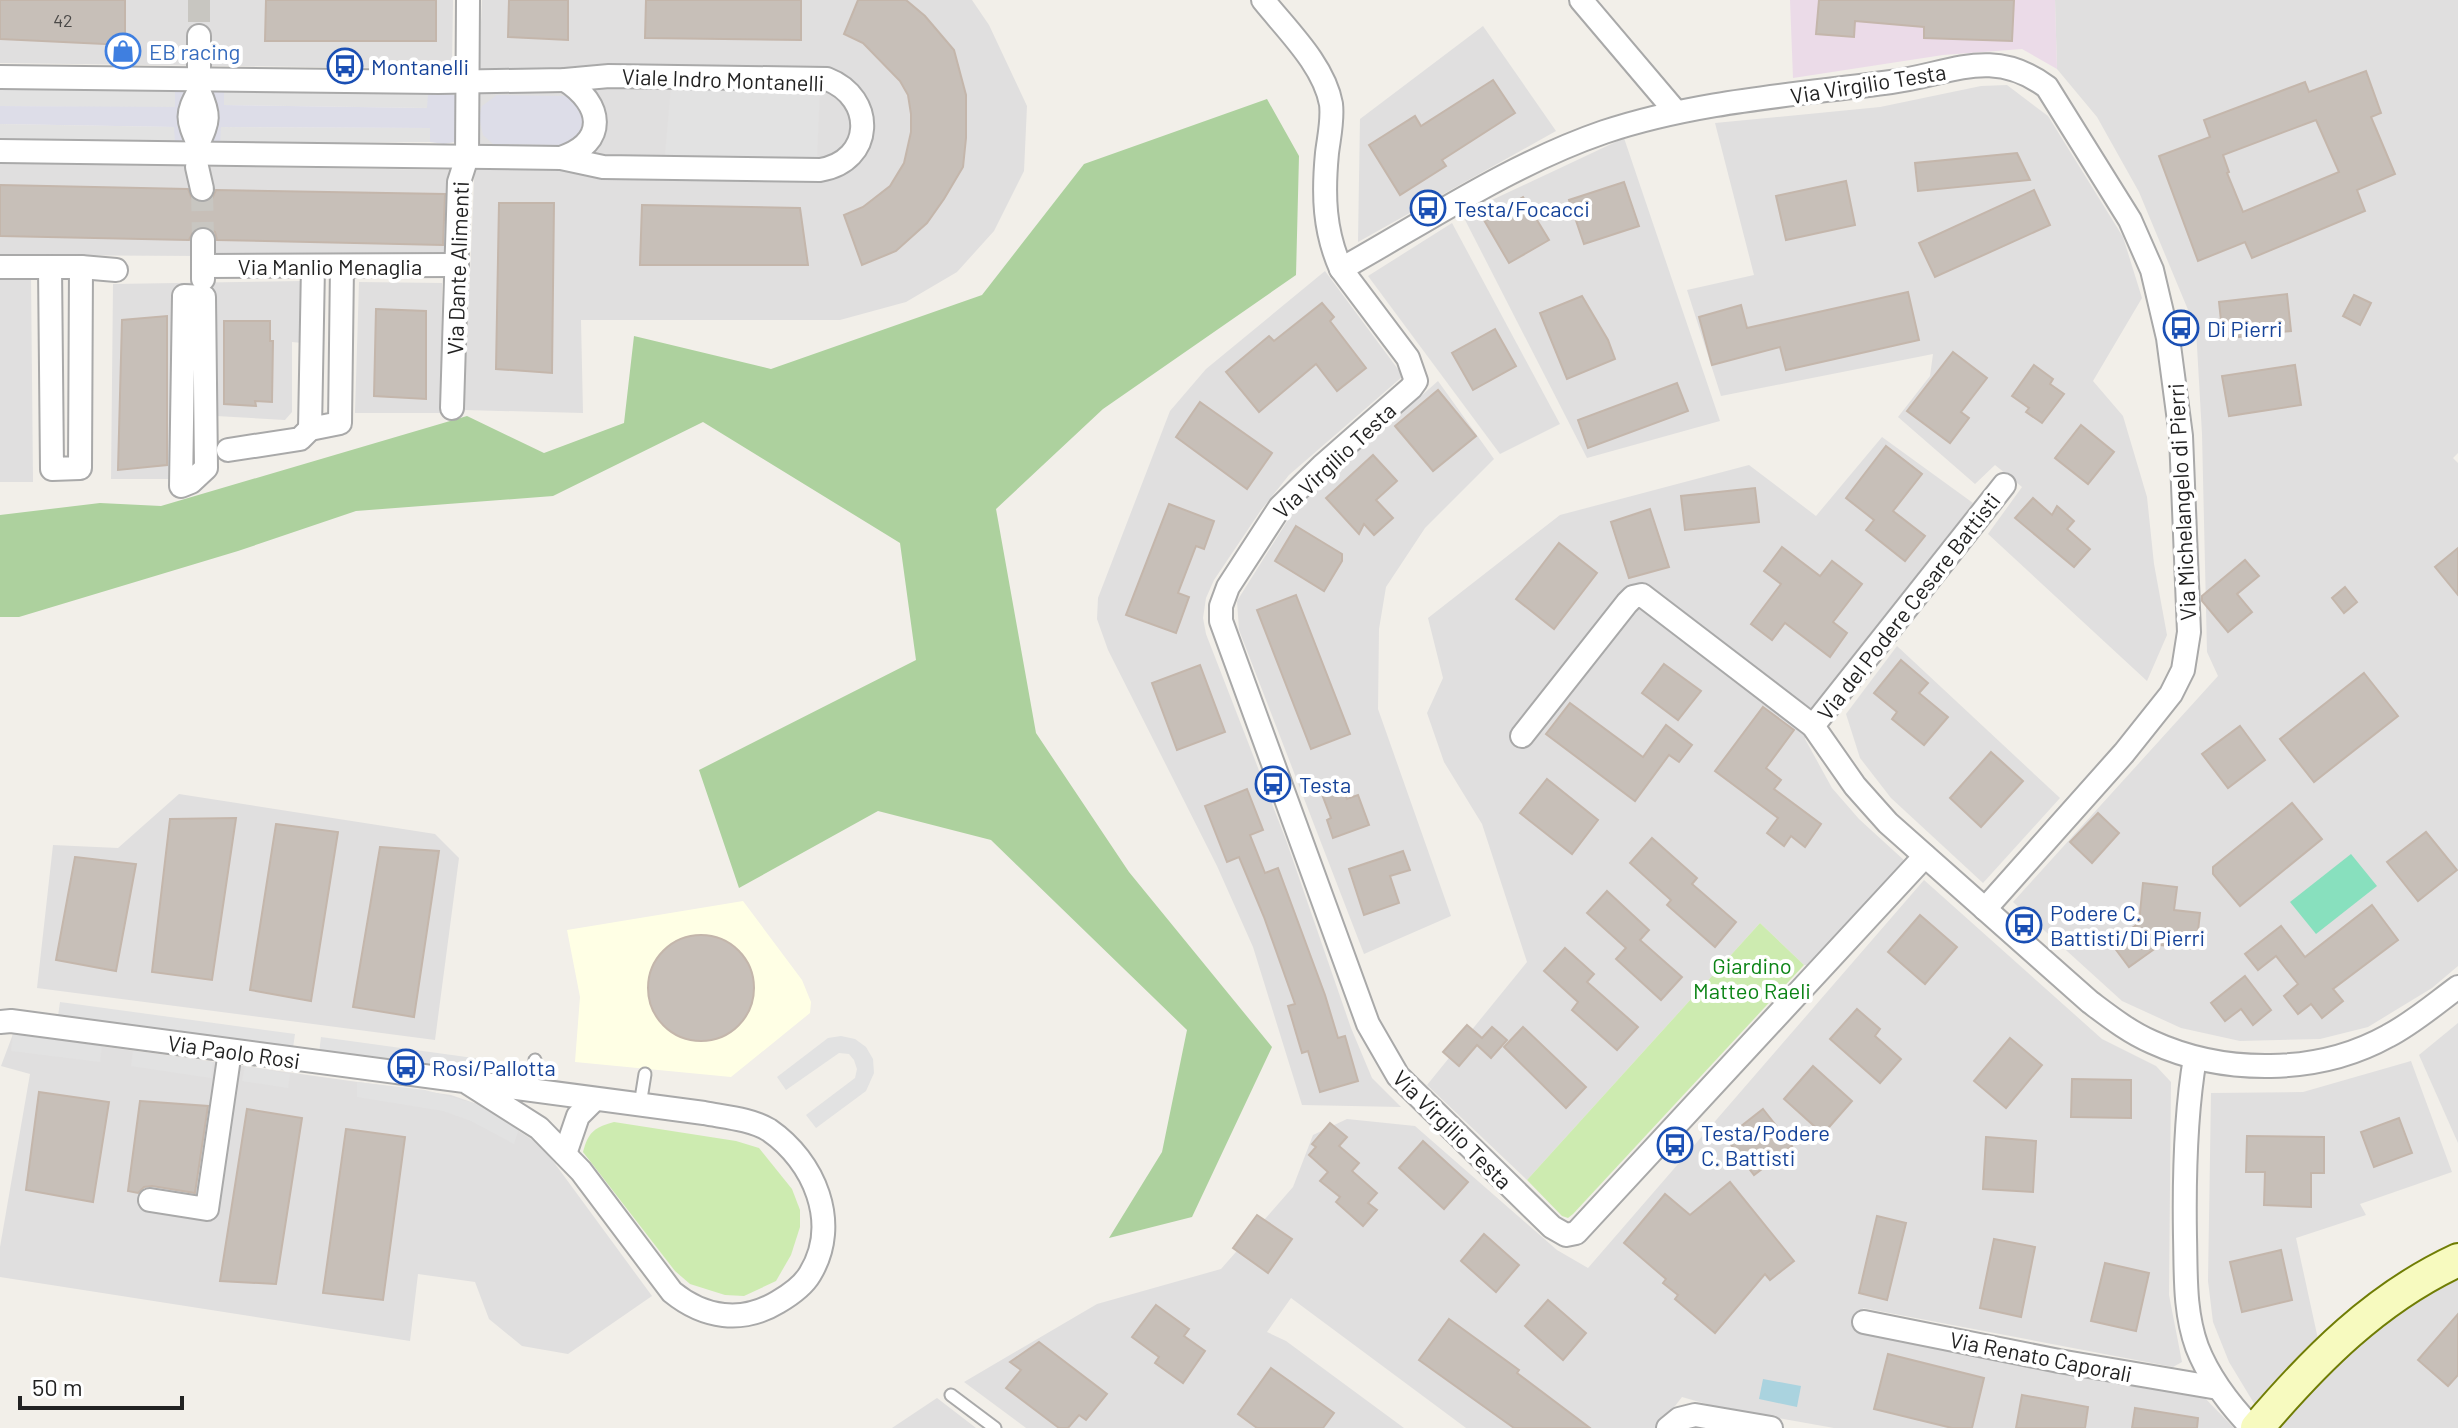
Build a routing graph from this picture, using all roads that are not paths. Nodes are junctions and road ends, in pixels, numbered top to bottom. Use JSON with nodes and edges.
{"nodes":[{"id":1,"x":468,"y":0,"type":"edge"},
{"id":2,"x":1263,"y":0,"type":"edge"},
{"id":3,"x":1581,"y":0,"type":"edge"},
{"id":4,"x":199,"y":36,"type":"tunnel mouth"},
{"id":5,"x":199,"y":68,"type":"dead end"},
{"id":6,"x":2017,"y":69,"type":"joint"},
{"id":7,"x":0,"y":77,"type":"edge"},
{"id":8,"x":565,"y":80,"type":"junction"},
{"id":9,"x":467,"y":82,"type":"junction"},
{"id":10,"x":1676,"y":112,"type":"junction"},
{"id":11,"x":0,"y":151,"type":"edge"},
{"id":12,"x":467,"y":157,"type":"junction"},
{"id":13,"x":561,"y":158,"type":"junction"},
{"id":14,"x":197,"y":167,"type":"dead end"},
{"id":15,"x":202,"y":189,"type":"tunnel mouth"},
{"id":16,"x":203,"y":240,"type":"tunnel mouth"},
{"id":17,"x":457,"y":265,"type":"junction"},
{"id":18,"x":204,"y":266,"type":"junction"},
{"id":19,"x":313,"y":266,"type":"junction"},
{"id":20,"x":342,"y":266,"type":"junction"},
{"id":21,"x":0,"y":267,"type":"edge"},
{"id":22,"x":50,"y":267,"type":"junction"},
{"id":23,"x":81,"y":267,"type":"junction"},
{"id":24,"x":1341,"y":269,"type":"junction"},
{"id":25,"x":116,"y":270,"type":"dead end"},
{"id":26,"x":195,"y":373,"type":"junction"},
{"id":27,"x":452,"y":408,"type":"dead end"},
{"id":28,"x":206,"y":429,"type":"junction"},
{"id":29,"x":310,"y":429,"type":"junction"},
{"id":30,"x":183,"y":430,"type":"junction"},
{"id":31,"x":228,"y":450,"type":"dead end"},
{"id":32,"x":2004,"y":485,"type":"dead end"},
{"id":33,"x":1813,"y":726,"type":"junction"},
{"id":34,"x":1522,"y":736,"type":"dead end"},
{"id":35,"x":1925,"y":856,"type":"junction"},
{"id":36,"x":1985,"y":909,"type":"junction"},
{"id":37,"x":2458,"y":987,"type":"edge"},
{"id":38,"x":0,"y":1022,"type":"edge"},
{"id":39,"x":230,"y":1051,"type":"junction"},
{"id":40,"x":2195,"y":1058,"type":"junction"},
{"id":41,"x":535,"y":1060,"type":"dead end"},
{"id":42,"x":645,"y":1074,"type":"dead end"},
{"id":43,"x":468,"y":1083,"type":"junction"},
{"id":44,"x":532,"y":1091,"type":"junction"},
{"id":45,"x":595,"y":1099,"type":"junction"},
{"id":46,"x":640,"y":1105,"type":"junction"},
{"id":47,"x":565,"y":1154,"type":"junction"},
{"id":48,"x":150,"y":1200,"type":"dead end"},
{"id":49,"x":2458,"y":1260,"type":"edge"},
{"id":50,"x":1864,"y":1322,"type":"dead end"},
{"id":51,"x":2218,"y":1388,"type":"junction"},
{"id":52,"x":951,"y":1395,"type":"dead end"},
{"id":53,"x":995,"y":1428,"type":"edge"},
{"id":54,"x":1668,"y":1428,"type":"edge"},
{"id":55,"x":1771,"y":1428,"type":"edge"},
{"id":56,"x":2255,"y":1428,"type":"edge"}],
"edges":[{"from":1,"to":9,"type":"street","name":"Via Dante Alimenti"},
{"from":2,"to":24,"type":"street"},
{"from":3,"to":10,"type":"street"},
{"from":4,"to":5,"type":"street"},
{"from":6,"to":10,"type":"street","name":"Via Virgilio Testa"},
{"from":6,"to":36,"type":"street","name":"Via Michelangelo di Pierri"},
{"from":7,"to":9,"type":"street","name":"Viale Indro Montanelli"},
{"from":8,"to":9,"type":"street","name":"Viale Indro Montanelli"},
{"from":8,"to":13,"type":"street"},
{"from":8,"to":13,"type":"street","name":"Viale Indro Montanelli"},
{"from":9,"to":12,"type":"street","name":"Via Dante Alimenti"},
{"from":10,"to":24,"type":"street","name":"Via Virgilio Testa"},
{"from":11,"to":12,"type":"street","name":"Viale Indro Montanelli"},
{"from":12,"to":13,"type":"street","name":"Viale Indro Montanelli"},
{"from":12,"to":17,"type":"street","name":"Via Dante Alimenti"},
{"from":14,"to":15,"type":"street"},
{"from":16,"to":18,"type":"street"},
{"from":17,"to":20,"type":"street","name":"Via Manlio Menaglia"},
{"from":17,"to":27,"type":"street","name":"Via Dante Alimenti"},
{"from":18,"to":19,"type":"street","name":"Via Manlio Menaglia"},
{"from":18,"to":26,"type":"street"},
{"from":19,"to":20,"type":"street","name":"Via Manlio Menaglia"},
{"from":19,"to":29,"type":"street"},
{"from":20,"to":29,"type":"street"},
{"from":21,"to":22,"type":"street"},
{"from":22,"to":23,"type":"street"},
{"from":22,"to":23,"type":"street"},
{"from":23,"to":25,"type":"street"},
{"from":24,"to":35,"type":"street","name":"Via Virgilio Testa"},
{"from":26,"to":28,"type":"street"},
{"from":26,"to":30,"type":"street"},
{"from":28,"to":30,"type":"street"},
{"from":28,"to":30,"type":"street"},
{"from":29,"to":31,"type":"street"},
{"from":32,"to":33,"type":"street","name":"Via del Podere Cesare Battisti"},
{"from":33,"to":34,"type":"street","name":"Via del Podere Cesare Battisti"},
{"from":33,"to":35,"type":"street","name":"Via del Podere Cesare Battisti"},
{"from":35,"to":36,"type":"street","name":"Via del Podere Cesare Battisti"},
{"from":36,"to":40,"type":"street","name":"Via del Podere Cesare Battisti"},
{"from":37,"to":40,"type":"street","name":"Via del Podere Cesare Battisti"},
{"from":38,"to":39,"type":"street","name":"Via Paolo Rosi"},
{"from":39,"to":43,"type":"street","name":"Via Paolo Rosi"},
{"from":39,"to":48,"type":"street"},
{"from":40,"to":51,"type":"street"},
{"from":41,"to":44,"type":"lane"},
{"from":42,"to":46,"type":"lane"},
{"from":43,"to":44,"type":"street","name":"Via Paolo Rosi"},
{"from":43,"to":47,"type":"street"},
{"from":44,"to":45,"type":"street","name":"Via Paolo Rosi"},
{"from":45,"to":46,"type":"street"},
{"from":45,"to":47,"type":"street"},
{"from":46,"to":47,"type":"street"},
{"from":49,"to":56,"type":"street"},
{"from":50,"to":51,"type":"street","name":"Via Renato Caporali"},
{"from":51,"to":56,"type":"street"},
{"from":52,"to":53,"type":"lane"},
{"from":54,"to":55,"type":"street"}]}
